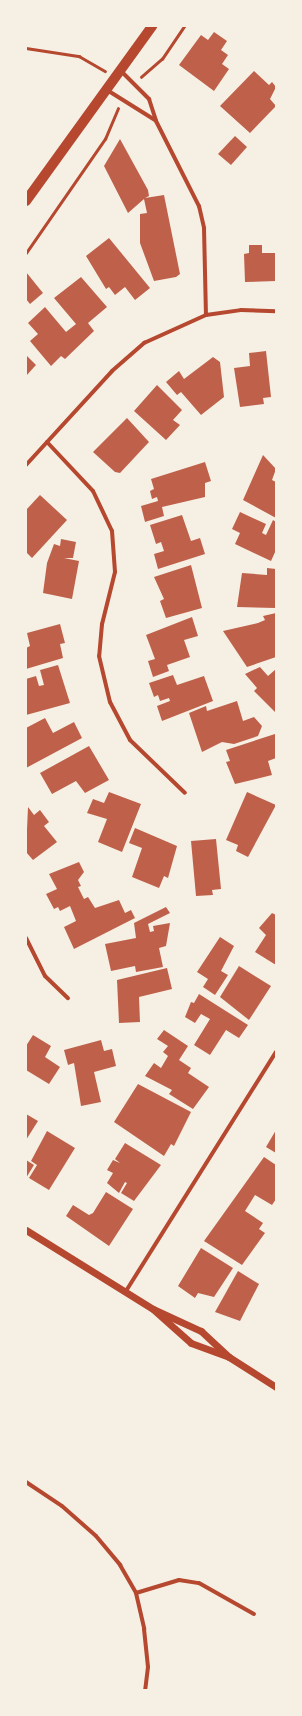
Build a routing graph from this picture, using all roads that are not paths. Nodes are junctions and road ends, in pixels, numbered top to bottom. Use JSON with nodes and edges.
{"nodes":[{"id":1,"x":152,"y":26,"type":"edge"},
{"id":2,"x":117,"y":75,"type":"junction"},
{"id":3,"x":106,"y":89,"type":"junction"},
{"id":4,"x":156,"y":121,"type":"junction"},
{"id":5,"x":26,"y":201,"type":"edge"},
{"id":6,"x":276,"y":311,"type":"edge"},
{"id":7,"x":206,"y":315,"type":"junction"},
{"id":8,"x":47,"y":442,"type":"junction"},
{"id":9,"x":26,"y":465,"type":"edge"},
{"id":10,"x":185,"y":793,"type":"dead end"},
{"id":11,"x":26,"y":938,"type":"edge"},
{"id":12,"x":68,"y":998,"type":"dead end"},
{"id":13,"x":276,"y":1052,"type":"edge"},
{"id":14,"x":26,"y":1230,"type":"edge"},
{"id":15,"x":126,"y":1291,"type":"junction"},
{"id":16,"x":153,"y":1309,"type":"junction"},
{"id":17,"x":229,"y":1357,"type":"junction"},
{"id":18,"x":276,"y":1387,"type":"edge"},
{"id":19,"x":26,"y":1482,"type":"edge"},
{"id":20,"x":136,"y":1593,"type":"junction"},
{"id":21,"x":254,"y":1614,"type":"dead end"},
{"id":22,"x":145,"y":1690,"type":"edge"}],
"edges":[{"from":1,"to":2,"type":"main road"},
{"from":2,"to":3,"type":"main road"},
{"from":2,"to":4,"type":"street"},
{"from":3,"to":4,"type":"street"},
{"from":3,"to":5,"type":"main road"},
{"from":4,"to":7,"type":"street"},
{"from":6,"to":7,"type":"street"},
{"from":7,"to":8,"type":"street"},
{"from":8,"to":9,"type":"street"},
{"from":8,"to":10,"type":"street"},
{"from":11,"to":12,"type":"street"},
{"from":13,"to":15,"type":"street"},
{"from":14,"to":15,"type":"street"},
{"from":15,"to":16,"type":"street"},
{"from":16,"to":17,"type":"street"},
{"from":16,"to":17,"type":"street"},
{"from":17,"to":18,"type":"street"},
{"from":19,"to":20,"type":"street"},
{"from":20,"to":21,"type":"street"},
{"from":20,"to":22,"type":"street"}]}
